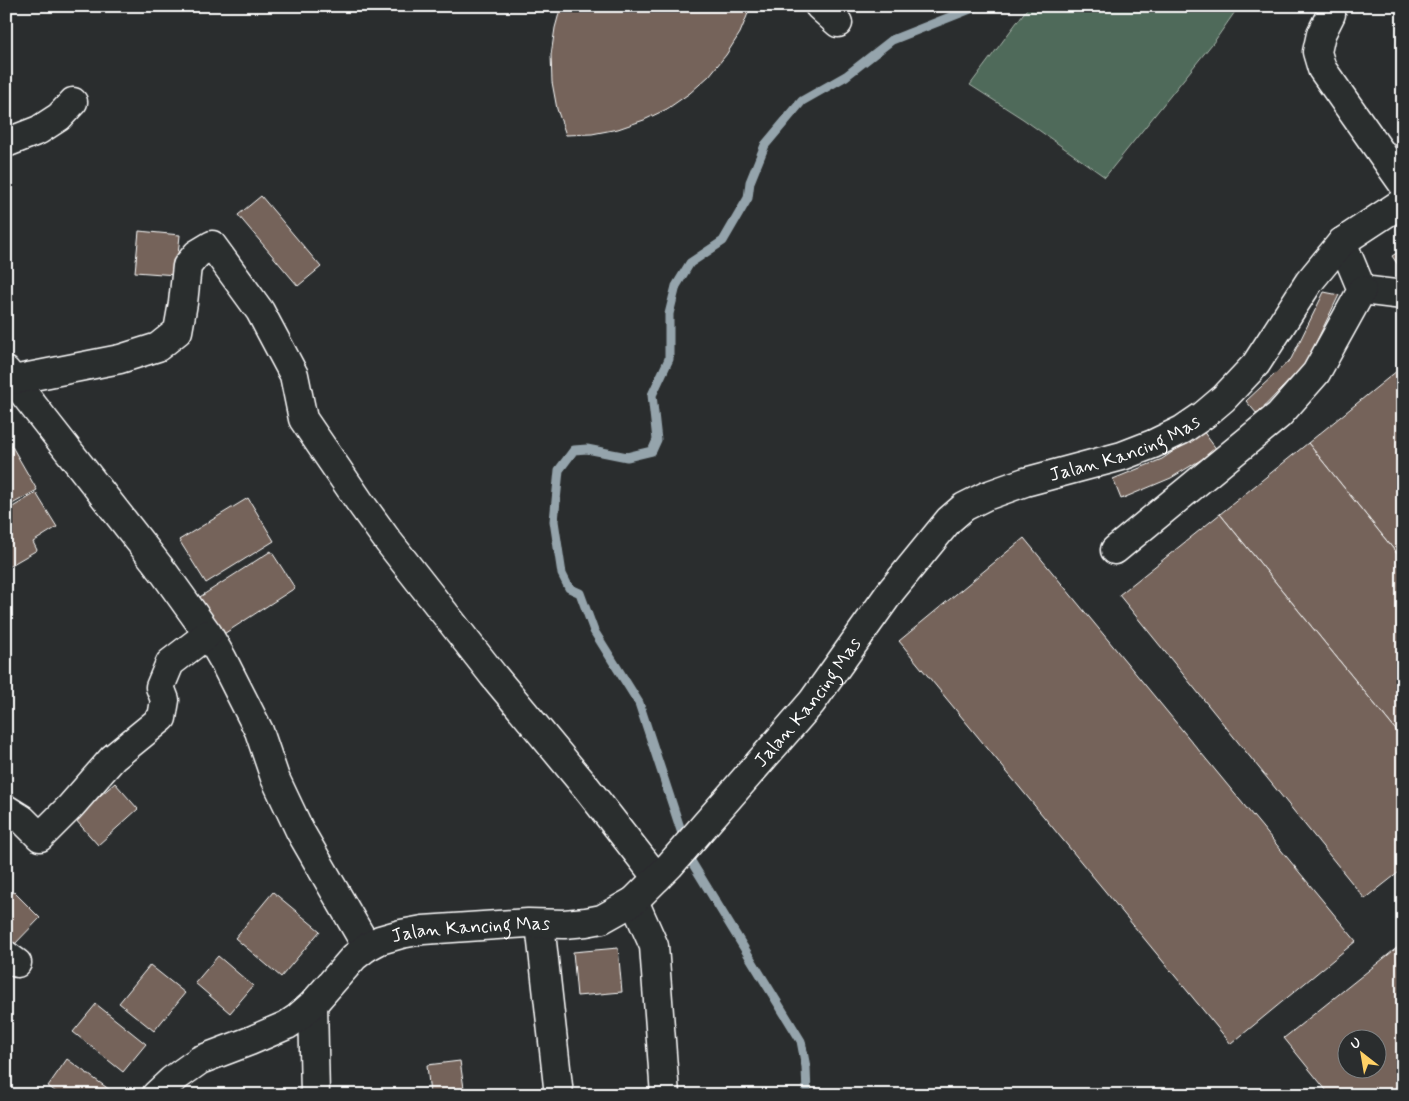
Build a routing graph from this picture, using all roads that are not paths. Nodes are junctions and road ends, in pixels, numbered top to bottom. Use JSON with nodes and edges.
{"nodes":[{"id":1,"x":1331,"y":14,"type":"dead end"},
{"id":2,"x":73,"y":102,"type":"dead end"},
{"id":3,"x":6,"y":143,"type":"edge"},
{"id":4,"x":1403,"y":184,"type":"edge"},
{"id":5,"x":1403,"y":202,"type":"edge"},
{"id":6,"x":1342,"y":242,"type":"junction"},
{"id":7,"x":1362,"y":290,"type":"junction"},
{"id":8,"x":1403,"y":295,"type":"edge"},
{"id":9,"x":10,"y":375,"type":"edge"},
{"id":10,"x":1115,"y":550,"type":"dead end"},
{"id":11,"x":208,"y":634,"type":"junction"},
{"id":12,"x":6,"y":809,"type":"edge"},
{"id":13,"x":664,"y":871,"type":"junction"},
{"id":14,"x":634,"y":901,"type":"junction"},
{"id":15,"x":540,"y":924,"type":"junction"},
{"id":16,"x":367,"y":947,"type":"junction"},
{"id":17,"x":313,"y":1004,"type":"junction"},
{"id":18,"x":156,"y":1095,"type":"edge"},
{"id":19,"x":315,"y":1095,"type":"edge"},
{"id":20,"x":559,"y":1095,"type":"edge"},
{"id":21,"x":665,"y":1095,"type":"edge"}],
"edges":[{"from":1,"to":4,"type":"street"},
{"from":2,"to":3,"type":"street"},
{"from":5,"to":6,"type":"street","name":"Jalan Kancing Mas"},
{"from":6,"to":7,"type":"street"},
{"from":6,"to":13,"type":"street","name":"Jalan Kancing Mas"},
{"from":7,"to":8,"type":"street"},
{"from":7,"to":10,"type":"street"},
{"from":9,"to":11,"type":"street"},
{"from":9,"to":13,"type":"street"},
{"from":11,"to":12,"type":"street"},
{"from":11,"to":16,"type":"street"},
{"from":13,"to":14,"type":"street","name":"Jalan Kancing Mas"},
{"from":14,"to":15,"type":"street","name":"Jalan Kancing Mas"},
{"from":14,"to":21,"type":"street"},
{"from":15,"to":16,"type":"street","name":"Jalan Kancing Mas"},
{"from":15,"to":20,"type":"street"},
{"from":16,"to":17,"type":"street","name":"Jalan Kancing Mas"},
{"from":17,"to":18,"type":"street","name":"Jalan Kancing Mas"},
{"from":17,"to":19,"type":"street"}]}
